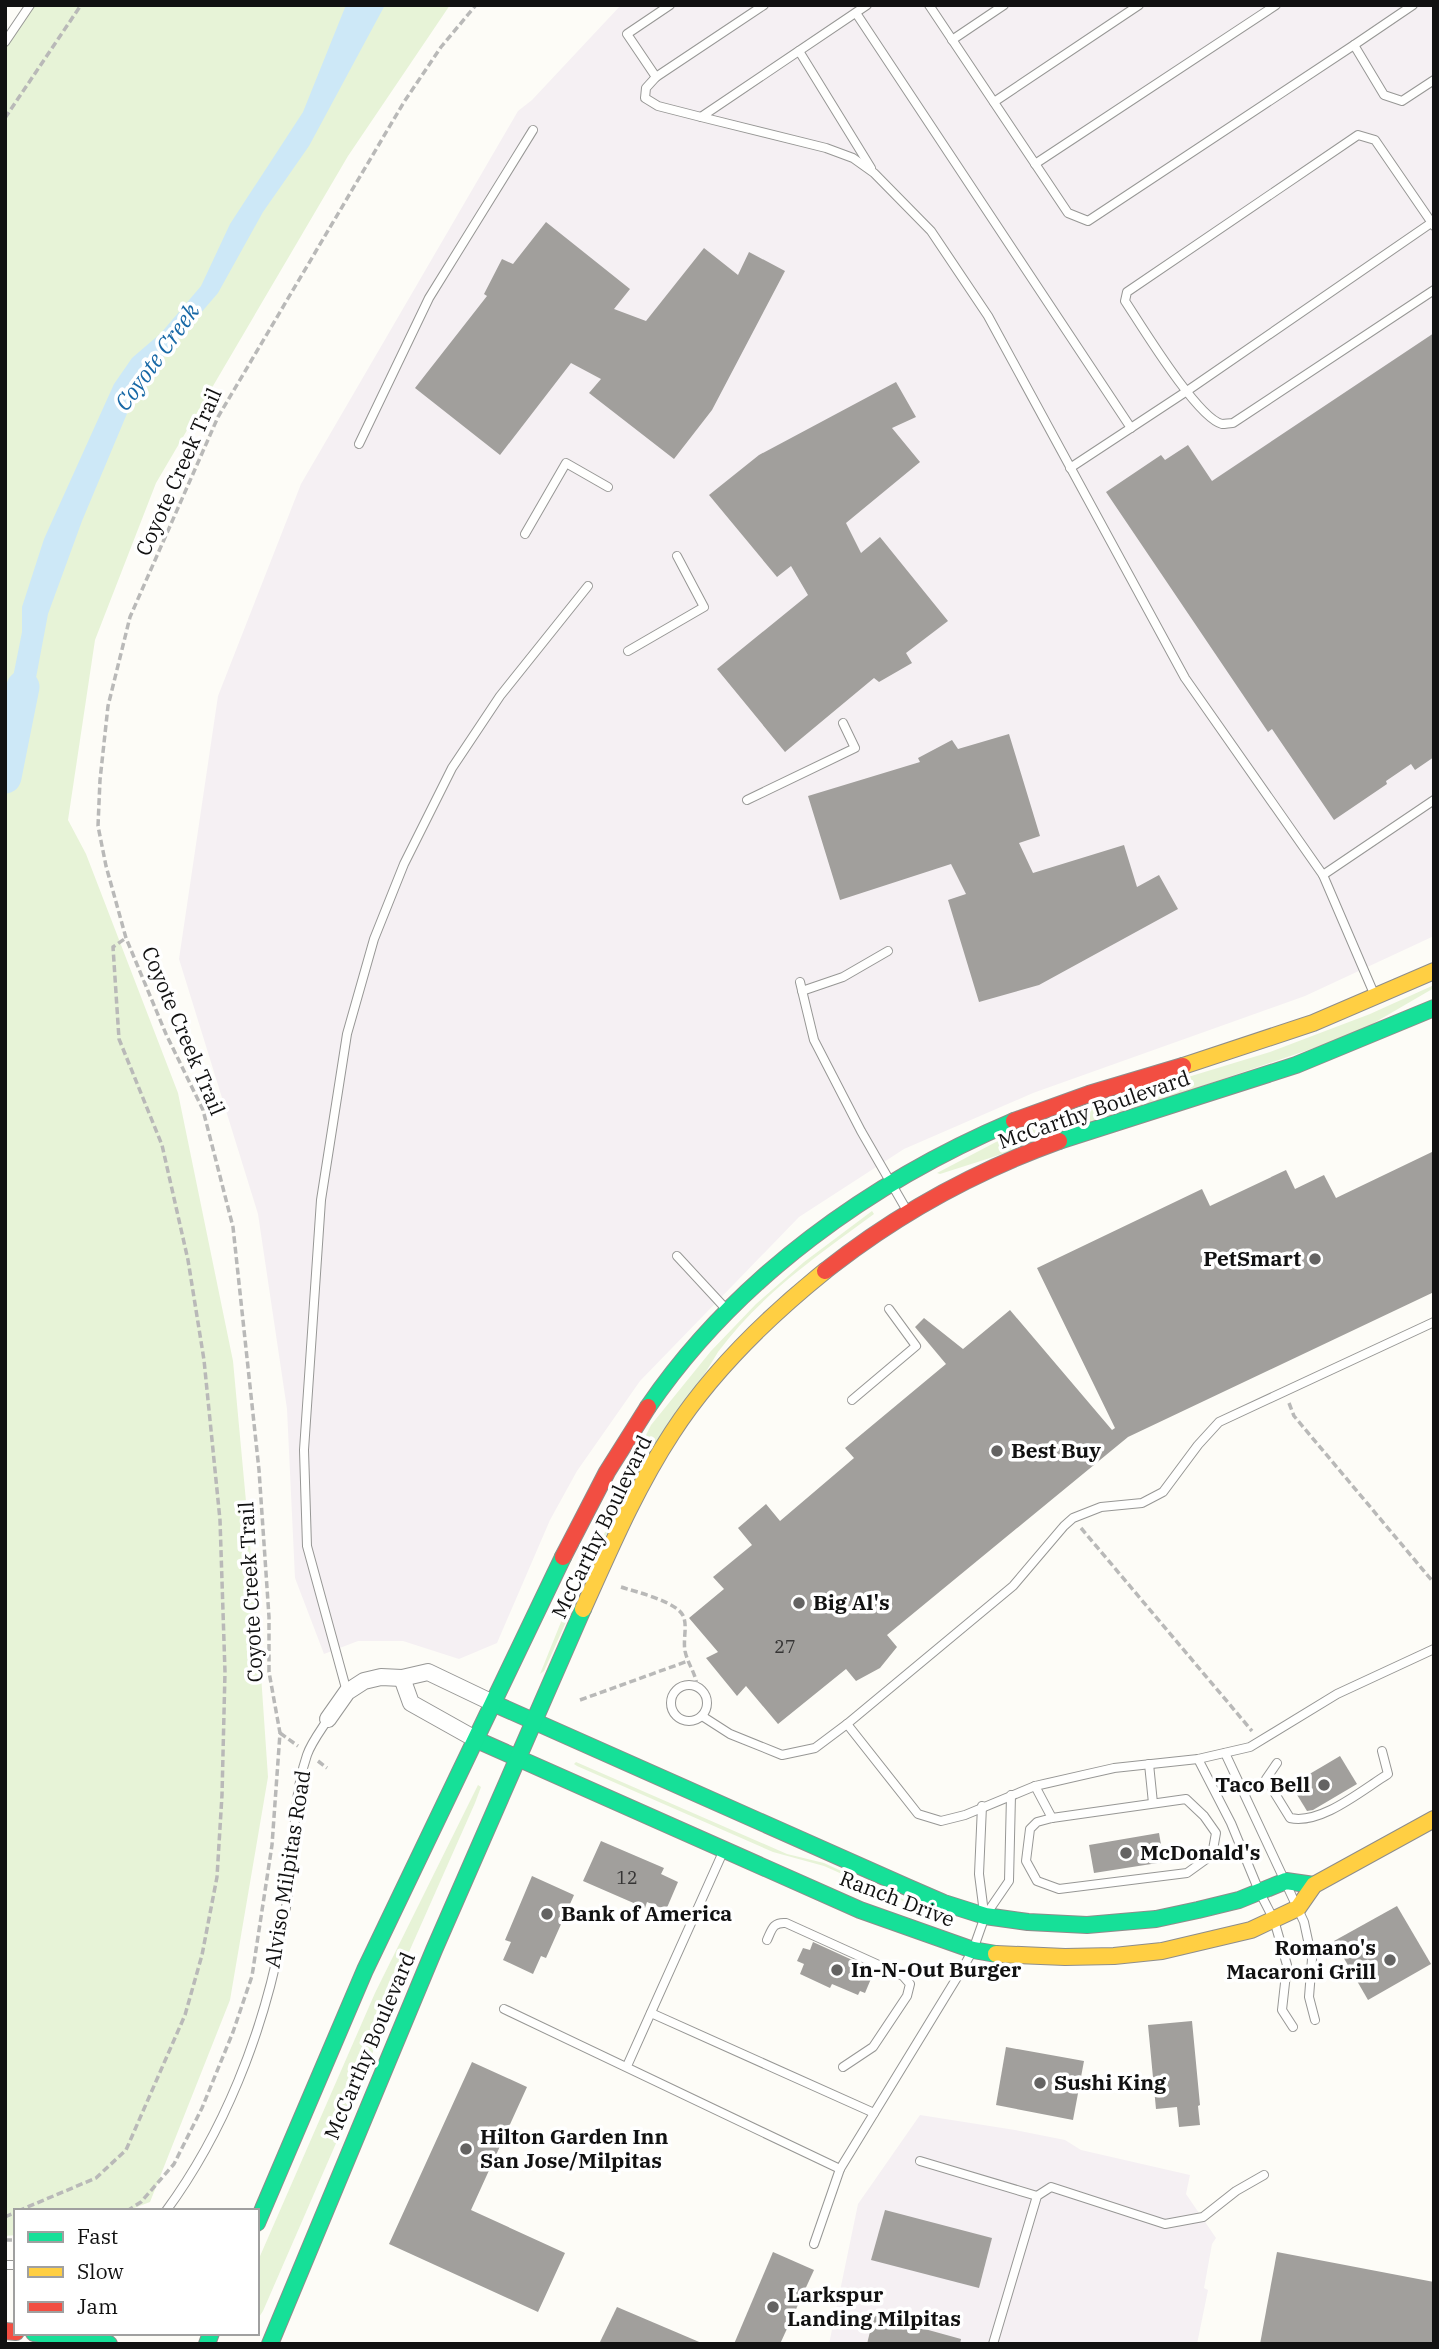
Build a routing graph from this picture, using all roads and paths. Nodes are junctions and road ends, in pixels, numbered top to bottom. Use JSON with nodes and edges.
{"nodes":[{"id":1,"x":30,"y":5,"type":"edge"},
{"id":2,"x":81,"y":5,"type":"edge"},
{"id":3,"x":476,"y":5,"type":"edge"},
{"id":4,"x":670,"y":5,"type":"edge"},
{"id":5,"x":764,"y":5,"type":"edge"},
{"id":6,"x":867,"y":5,"type":"edge"},
{"id":7,"x":929,"y":5,"type":"edge"},
{"id":8,"x":1003,"y":5,"type":"edge"},
{"id":9,"x":1139,"y":5,"type":"edge"},
{"id":10,"x":1276,"y":5,"type":"edge"},
{"id":11,"x":1413,"y":5,"type":"edge"},
{"id":12,"x":856,"y":13,"type":"junction"},
{"id":13,"x":952,"y":40,"type":"junction"},
{"id":14,"x":5,"y":42,"type":"edge"},
{"id":15,"x":1354,"y":46,"type":"junction"},
{"id":16,"x":799,"y":51,"type":"junction"},
{"id":17,"x":656,"y":78,"type":"junction"},
{"id":18,"x":1434,"y":80,"type":"edge"},
{"id":19,"x":994,"y":102,"type":"junction"},
{"id":20,"x":701,"y":117,"type":"junction"},
{"id":21,"x":5,"y":118,"type":"edge"},
{"id":22,"x":533,"y":130,"type":"dead end"},
{"id":23,"x":1035,"y":164,"type":"junction"},
{"id":24,"x":874,"y":173,"type":"junction"},
{"id":25,"x":1433,"y":223,"type":"edge"},
{"id":26,"x":1434,"y":290,"type":"edge"},
{"id":27,"x":1187,"y":391,"type":"junction"},
{"id":28,"x":1131,"y":428,"type":"junction"},
{"id":29,"x":359,"y":444,"type":"dead end"},
{"id":30,"x":1070,"y":468,"type":"junction"},
{"id":31,"x":608,"y":487,"type":"dead end"},
{"id":32,"x":525,"y":534,"type":"dead end"},
{"id":33,"x":677,"y":556,"type":"dead end"},
{"id":34,"x":587,"y":586,"type":"dead end"},
{"id":35,"x":628,"y":651,"type":"dead end"},
{"id":36,"x":843,"y":723,"type":"dead end"},
{"id":37,"x":747,"y":800,"type":"dead end"},
{"id":38,"x":1434,"y":800,"type":"edge"},
{"id":39,"x":1323,"y":875,"type":"junction"},
{"id":40,"x":125,"y":938,"type":"junction"},
{"id":41,"x":888,"y":951,"type":"dead end"},
{"id":42,"x":1434,"y":971,"type":"edge"},
{"id":43,"x":800,"y":982,"type":"dead end"},
{"id":44,"x":802,"y":991,"type":"junction"},
{"id":45,"x":1376,"y":997,"type":"junction"},
{"id":46,"x":1434,"y":1008,"type":"edge"},
{"id":47,"x":891,"y":1184,"type":"junction"},
{"id":48,"x":907,"y":1211,"type":"junction"},
{"id":49,"x":677,"y":1256,"type":"dead end"},
{"id":50,"x":889,"y":1309,"type":"dead end"},
{"id":51,"x":729,"y":1313,"type":"junction"},
{"id":52,"x":1434,"y":1322,"type":"edge"},
{"id":53,"x":1284,"y":1391,"type":"junction"},
{"id":54,"x":852,"y":1400,"type":"dead end"},
{"id":55,"x":1073,"y":1518,"type":"junction"},
{"id":56,"x":1434,"y":1583,"type":"edge"},
{"id":57,"x":621,"y":1587,"type":"dead end"},
{"id":58,"x":1434,"y":1649,"type":"edge"},
{"id":59,"x":688,"y":1661,"type":"junction"},
{"id":60,"x":402,"y":1678,"type":"junction"},
{"id":61,"x":697,"y":1687,"type":"junction"},
{"id":62,"x":347,"y":1692,"type":"junction"},
{"id":63,"x":580,"y":1700,"type":"dead end"},
{"id":64,"x":495,"y":1703,"type":"junction"},
{"id":65,"x":702,"y":1716,"type":"junction"},
{"id":66,"x":328,"y":1719,"type":"joint"},
{"id":67,"x":535,"y":1721,"type":"junction"},
{"id":68,"x":847,"y":1724,"type":"junction"},
{"id":69,"x":477,"y":1740,"type":"junction"},
{"id":70,"x":1260,"y":1741,"type":"junction"},
{"id":71,"x":1382,"y":1751,"type":"dead end"},
{"id":72,"x":1225,"y":1753,"type":"junction"},
{"id":73,"x":518,"y":1758,"type":"junction"},
{"id":74,"x":1198,"y":1759,"type":"junction"},
{"id":75,"x":1277,"y":1763,"type":"dead end"},
{"id":76,"x":1149,"y":1764,"type":"junction"},
{"id":77,"x":1035,"y":1786,"type":"junction"},
{"id":78,"x":1011,"y":1795,"type":"junction"},
{"id":79,"x":1153,"y":1803,"type":"junction"},
{"id":80,"x":982,"y":1806,"type":"junction"},
{"id":81,"x":1052,"y":1818,"type":"junction"},
{"id":82,"x":1434,"y":1819,"type":"edge"},
{"id":83,"x":724,"y":1849,"type":"junction"},
{"id":84,"x":1286,"y":1881,"type":"junction"},
{"id":85,"x":1314,"y":1885,"type":"junction"},
{"id":86,"x":1259,"y":1891,"type":"junction"},
{"id":87,"x":1298,"y":1908,"type":"junction"},
{"id":88,"x":985,"y":1916,"type":"junction"},
{"id":89,"x":1274,"y":1920,"type":"junction"},
{"id":90,"x":767,"y":1940,"type":"dead end"},
{"id":91,"x":973,"y":1950,"type":"junction"},
{"id":92,"x":504,"y":2009,"type":"dead end"},
{"id":93,"x":651,"y":2013,"type":"junction"},
{"id":94,"x":1315,"y":2020,"type":"dead end"},
{"id":95,"x":1293,"y":2027,"type":"dead end"},
{"id":96,"x":627,"y":2066,"type":"junction"},
{"id":97,"x":843,"y":2067,"type":"dead end"},
{"id":98,"x":874,"y":2113,"type":"junction"},
{"id":99,"x":920,"y":2161,"type":"dead end"},
{"id":100,"x":840,"y":2169,"type":"junction"},
{"id":101,"x":1264,"y":2175,"type":"dead end"},
{"id":102,"x":1037,"y":2196,"type":"junction"},
{"id":103,"x":22,"y":2209,"type":"edge"},
{"id":104,"x":130,"y":2209,"type":"edge"},
{"id":105,"x":168,"y":2209,"type":"edge"},
{"id":106,"x":259,"y":2218,"type":"edge"},
{"id":107,"x":814,"y":2244,"type":"dead end"},
{"id":108,"x":48,"y":2335,"type":"edge"},
{"id":109,"x":109,"y":2344,"type":"edge"},
{"id":110,"x":270,"y":2344,"type":"edge"},
{"id":111,"x":993,"y":2344,"type":"edge"}],
"edges":[{"from":1,"to":14,"type":"lane"},
{"from":2,"to":21,"type":"path"},
{"from":3,"to":40,"type":"path","name":"Coyote Creek Trail"},
{"from":4,"to":17,"type":"lane"},
{"from":5,"to":17,"type":"lane"},
{"from":6,"to":12,"type":"lane"},
{"from":7,"to":13,"type":"lane"},
{"from":8,"to":13,"type":"lane"},
{"from":9,"to":19,"type":"lane"},
{"from":10,"to":23,"type":"lane"},
{"from":11,"to":15,"type":"lane"},
{"from":12,"to":16,"type":"lane"},
{"from":12,"to":28,"type":"lane"},
{"from":13,"to":19,"type":"lane"},
{"from":15,"to":18,"type":"lane"},
{"from":15,"to":23,"type":"lane"},
{"from":16,"to":20,"type":"lane"},
{"from":16,"to":24,"type":"lane"},
{"from":17,"to":20,"type":"lane"},
{"from":19,"to":23,"type":"lane"},
{"from":20,"to":24,"type":"lane"},
{"from":22,"to":29,"type":"lane"},
{"from":24,"to":30,"type":"lane"},
{"from":25,"to":27,"type":"lane"},
{"from":25,"to":27,"type":"lane"},
{"from":26,"to":27,"type":"lane"},
{"from":27,"to":28,"type":"lane"},
{"from":28,"to":30,"type":"lane"},
{"from":30,"to":39,"type":"lane"},
{"from":31,"to":32,"type":"lane"},
{"from":33,"to":35,"type":"lane"},
{"from":34,"to":62,"type":"lane"},
{"from":36,"to":37,"type":"lane"},
{"from":38,"to":39,"type":"lane"},
{"from":39,"to":45,"type":"lane"},
{"from":40,"to":103,"type":"path"},
{"from":40,"to":104,"type":"path","name":"Coyote Creek Trail"},
{"from":41,"to":44,"type":"lane"},
{"from":42,"to":45,"type":"main road","name":"McCarthy Boulevard"},
{"from":43,"to":44,"type":"lane"},
{"from":44,"to":47,"type":"lane"},
{"from":45,"to":47,"type":"main road","name":"McCarthy Boulevard"},
{"from":46,"to":48,"type":"main road","name":"McCarthy Boulevard"},
{"from":47,"to":48,"type":"lane"},
{"from":47,"to":51,"type":"main road","name":"McCarthy Boulevard"},
{"from":48,"to":67,"type":"main road","name":"McCarthy Boulevard"},
{"from":49,"to":51,"type":"lane"},
{"from":50,"to":54,"type":"lane"},
{"from":51,"to":64,"type":"main road","name":"McCarthy Boulevard"},
{"from":52,"to":53,"type":"lane"},
{"from":53,"to":55,"type":"lane"},
{"from":53,"to":56,"type":"path"},
{"from":55,"to":68,"type":"lane"},
{"from":55,"to":70,"type":"path"},
{"from":57,"to":59,"type":"path"},
{"from":58,"to":70,"type":"lane"},
{"from":59,"to":61,"type":"path"},
{"from":59,"to":63,"type":"path"},
{"from":60,"to":62,"type":"street"},
{"from":60,"to":64,"type":"street"},
{"from":60,"to":69,"type":"street"},
{"from":61,"to":65,"type":"lane"},
{"from":61,"to":65,"type":"lane"},
{"from":62,"to":66,"type":"street"},
{"from":64,"to":67,"type":"main road","name":"Ranch Drive"},
{"from":64,"to":69,"type":"main road","name":"McCarthy Boulevard"},
{"from":65,"to":68,"type":"lane"},
{"from":66,"to":105,"type":"lane","name":"Alviso Milpitas Road"},
{"from":67,"to":73,"type":"main road","name":"McCarthy Boulevard"},
{"from":67,"to":88,"type":"main road","name":"Ranch Drive"},
{"from":68,"to":80,"type":"lane"},
{"from":69,"to":73,"type":"main road","name":"Ranch Drive"},
{"from":69,"to":106,"type":"main road","name":"McCarthy Boulevard"},
{"from":70,"to":72,"type":"lane"},
{"from":71,"to":75,"type":"lane"},
{"from":72,"to":74,"type":"lane"},
{"from":72,"to":84,"type":"lane"},
{"from":73,"to":83,"type":"main road","name":"Ranch Drive"},
{"from":73,"to":110,"type":"main road","name":"McCarthy Boulevard"},
{"from":74,"to":76,"type":"lane"},
{"from":74,"to":86,"type":"lane"},
{"from":76,"to":77,"type":"lane"},
{"from":76,"to":79,"type":"lane"},
{"from":77,"to":78,"type":"lane"},
{"from":77,"to":81,"type":"lane"},
{"from":78,"to":80,"type":"lane"},
{"from":78,"to":88,"type":"lane"},
{"from":79,"to":81,"type":"lane"},
{"from":79,"to":81,"type":"lane"},
{"from":80,"to":88,"type":"lane"},
{"from":82,"to":85,"type":"main road","name":"Ranch Drive"},
{"from":83,"to":91,"type":"main road","name":"Ranch Drive"},
{"from":83,"to":93,"type":"lane"},
{"from":84,"to":85,"type":"main road","name":"Ranch Drive"},
{"from":84,"to":86,"type":"main road","name":"Ranch Drive"},
{"from":84,"to":87,"type":"lane"},
{"from":85,"to":87,"type":"main road","name":"Ranch Drive"},
{"from":86,"to":88,"type":"main road","name":"Ranch Drive"},
{"from":86,"to":89,"type":"lane"},
{"from":87,"to":89,"type":"main road","name":"Ranch Drive"},
{"from":87,"to":94,"type":"lane"},
{"from":88,"to":91,"type":"lane"},
{"from":89,"to":91,"type":"main road","name":"Ranch Drive"},
{"from":89,"to":95,"type":"lane"},
{"from":90,"to":97,"type":"lane"},
{"from":91,"to":98,"type":"lane"},
{"from":92,"to":96,"type":"lane"},
{"from":93,"to":96,"type":"lane"},
{"from":93,"to":98,"type":"lane"},
{"from":96,"to":100,"type":"lane"},
{"from":98,"to":100,"type":"lane"},
{"from":99,"to":102,"type":"lane"},
{"from":100,"to":107,"type":"lane"},
{"from":101,"to":102,"type":"lane"},
{"from":102,"to":111,"type":"lane"},
{"from":108,"to":109,"type":"main road"}]}
